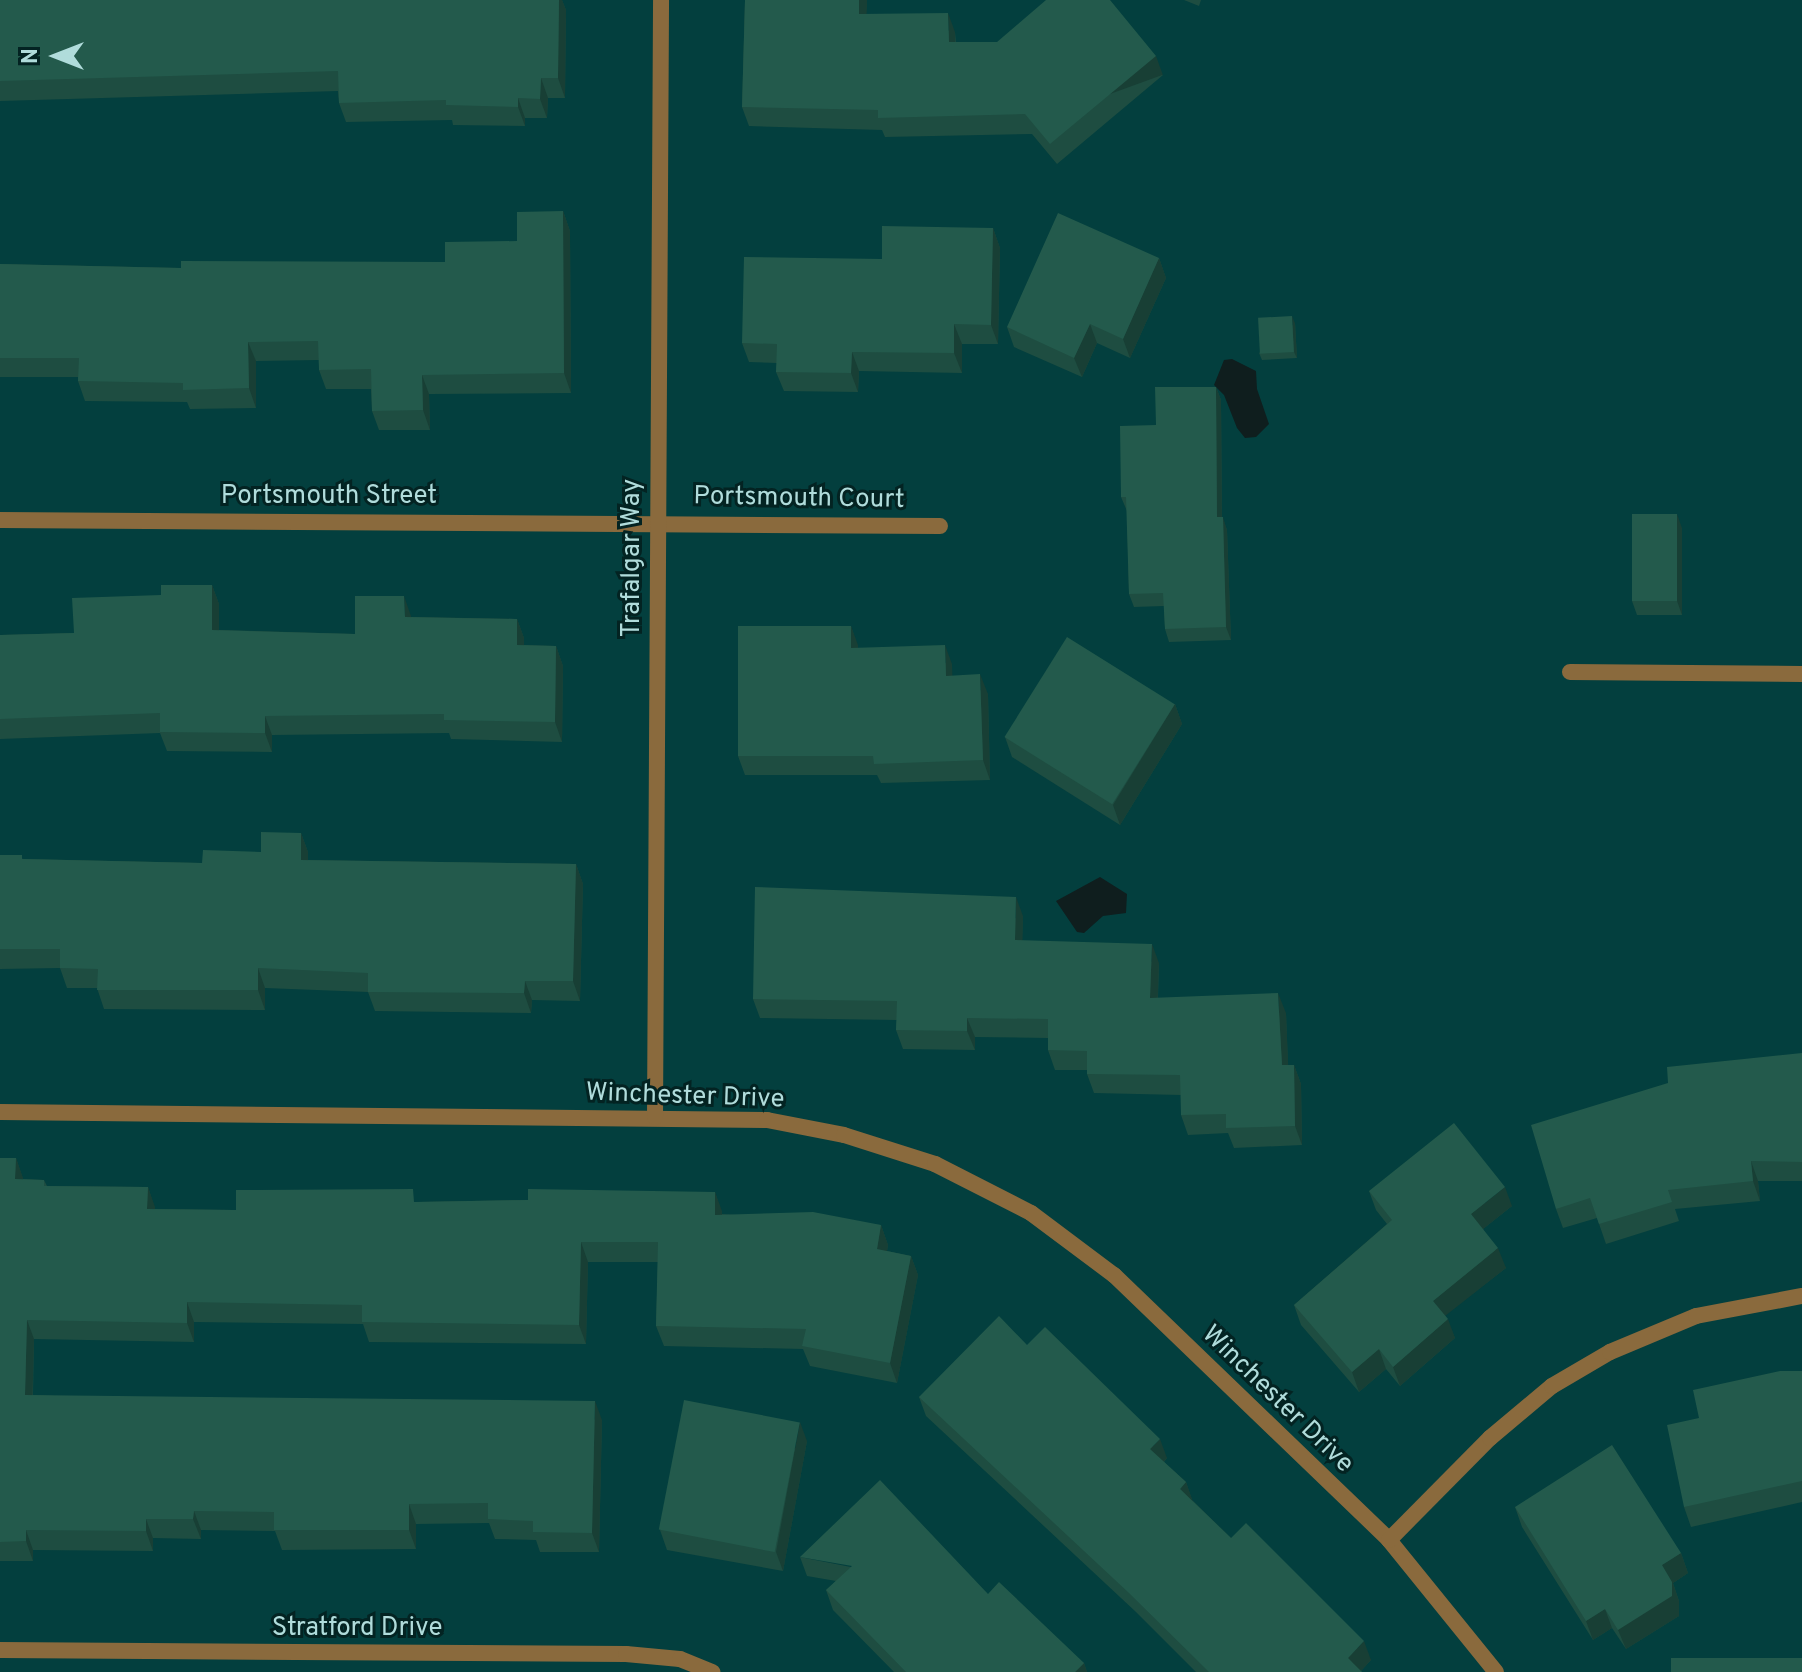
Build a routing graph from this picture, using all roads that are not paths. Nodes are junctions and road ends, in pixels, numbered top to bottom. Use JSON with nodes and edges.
{"nodes":[{"id":1,"x":661,"y":0,"type":"edge"},
{"id":2,"x":0,"y":520,"type":"edge"},
{"id":3,"x":657,"y":522,"type":"junction"},
{"id":4,"x":940,"y":526,"type":"dead end"},
{"id":5,"x":1570,"y":672,"type":"dead end"},
{"id":6,"x":1802,"y":674,"type":"edge"},
{"id":7,"x":0,"y":1112,"type":"edge"},
{"id":8,"x":655,"y":1117,"type":"junction"},
{"id":9,"x":1802,"y":1296,"type":"edge"},
{"id":10,"x":1389,"y":1540,"type":"junction"},
{"id":11,"x":0,"y":1650,"type":"edge"},
{"id":12,"x":332,"y":1653,"type":"junction"},
{"id":13,"x":332,"y":1672,"type":"edge"},
{"id":14,"x":712,"y":1672,"type":"edge"},
{"id":15,"x":1496,"y":1672,"type":"edge"}],
"edges":[{"from":1,"to":3,"type":"street","name":"Trafalgar Way"},
{"from":2,"to":3,"type":"street","name":"Portsmouth Street"},
{"from":3,"to":4,"type":"street","name":"Portsmouth Court"},
{"from":3,"to":8,"type":"street","name":"Trafalgar Way"},
{"from":5,"to":6,"type":"street"},
{"from":7,"to":8,"type":"street","name":"Winchester Drive"},
{"from":8,"to":10,"type":"street","name":"Winchester Drive"},
{"from":9,"to":10,"type":"street"},
{"from":10,"to":15,"type":"street","name":"Winchester Drive"},
{"from":11,"to":12,"type":"street","name":"Stratford Drive"},
{"from":12,"to":13,"type":"street"},
{"from":12,"to":14,"type":"street","name":"Stratford Drive"}]}
